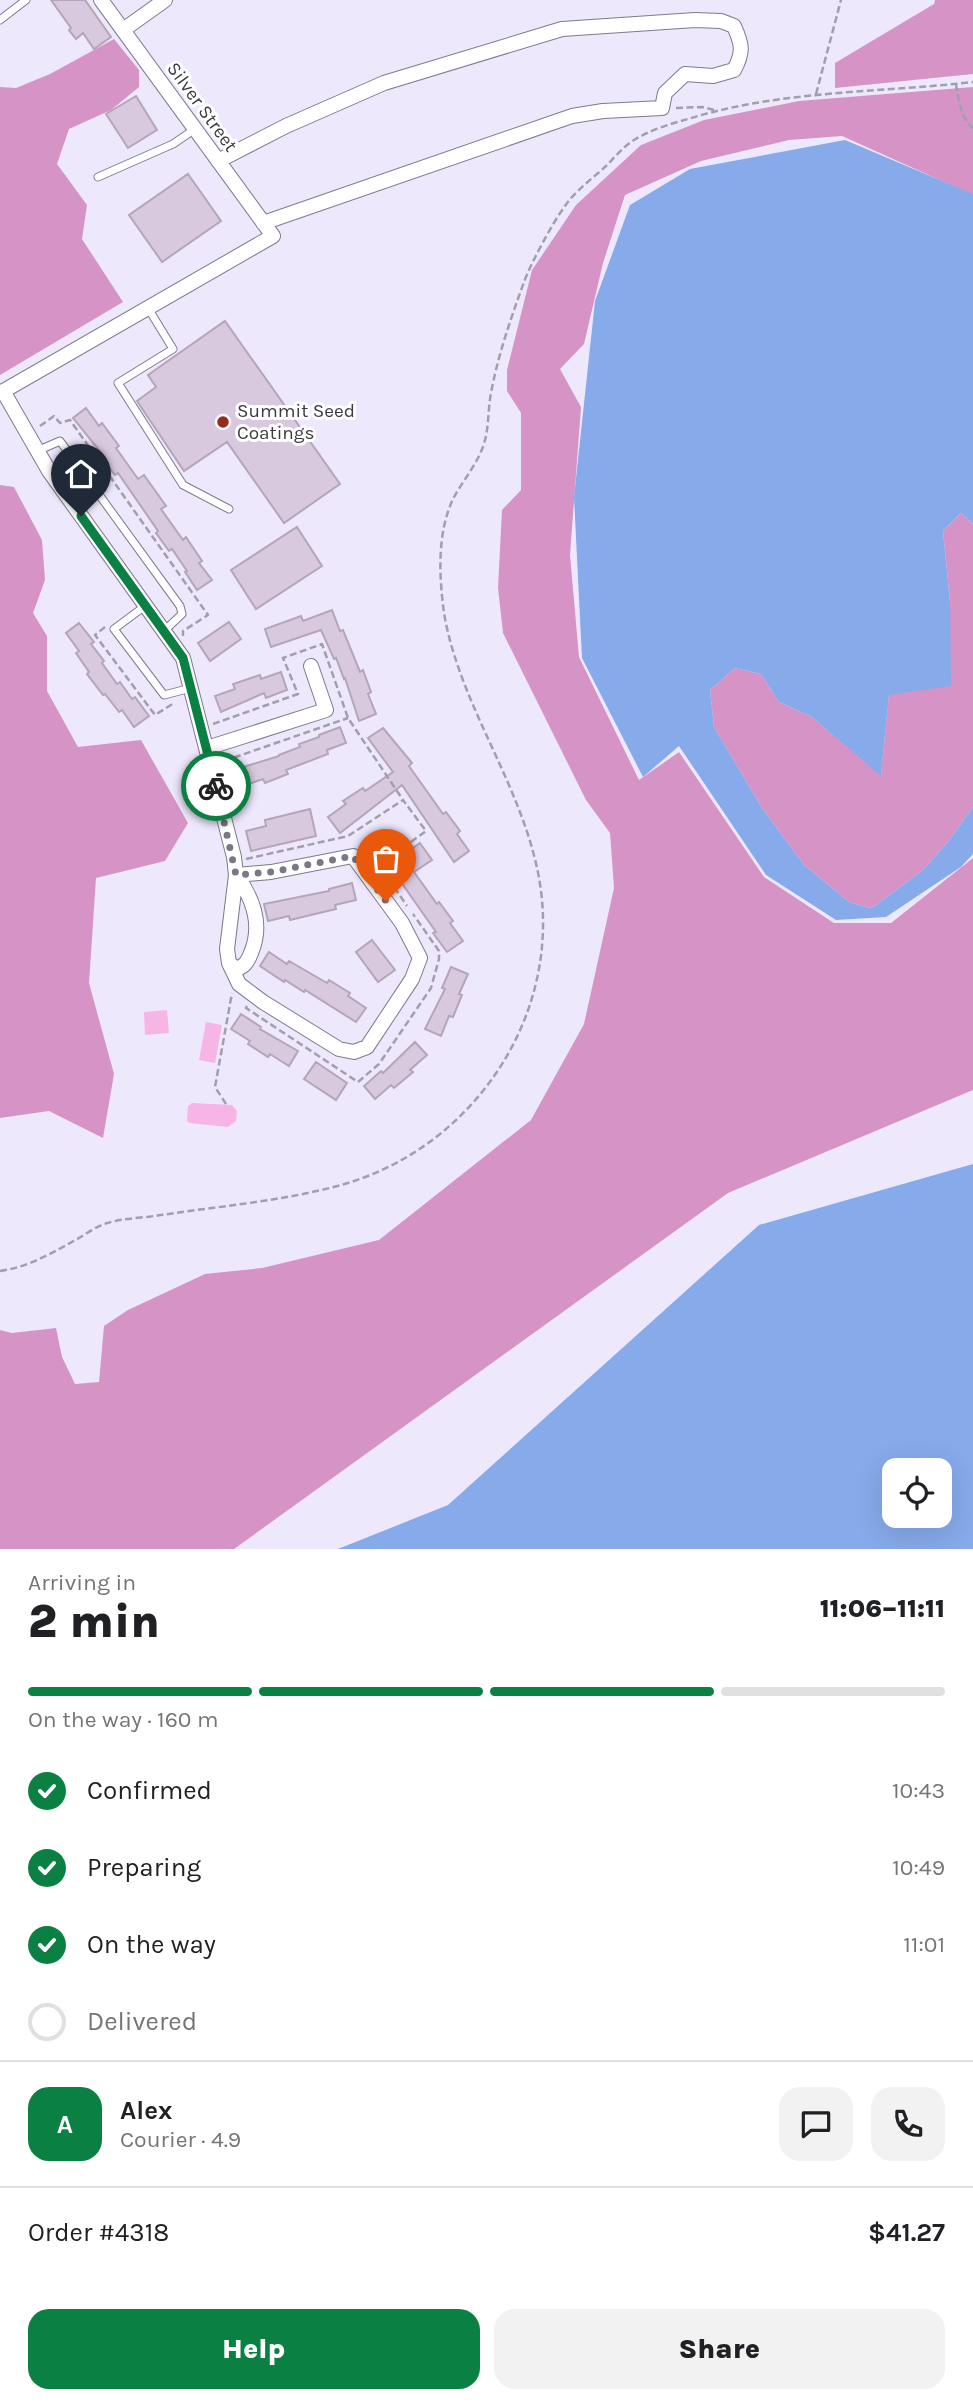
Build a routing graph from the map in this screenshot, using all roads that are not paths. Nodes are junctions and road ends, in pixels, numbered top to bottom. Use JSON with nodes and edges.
{"nodes":[{"id":1,"x":26,"y":0,"type":"edge"},
{"id":2,"x":101,"y":0,"type":"edge"},
{"id":3,"x":165,"y":0,"type":"edge"},
{"id":4,"x":0,"y":20,"type":"edge"},
{"id":5,"x":123,"y":30,"type":"junction"},
{"id":6,"x":195,"y":130,"type":"junction"},
{"id":7,"x":218,"y":161,"type":"junction"},
{"id":8,"x":98,"y":177,"type":"dead end"},
{"id":9,"x":263,"y":222,"type":"junction"},
{"id":10,"x":148,"y":308,"type":"junction"},
{"id":11,"x":2,"y":392,"type":"edge"},
{"id":12,"x":37,"y":451,"type":"junction"},
{"id":13,"x":229,"y":509,"type":"dead end"},
{"id":14,"x":146,"y":606,"type":"junction"},
{"id":15,"x":164,"y":631,"type":"junction"},
{"id":16,"x":311,"y":666,"type":"dead end"},
{"id":17,"x":192,"y":688,"type":"junction"},
{"id":18,"x":207,"y":748,"type":"junction"},
{"id":19,"x":236,"y":875,"type":"junction"},
{"id":20,"x":229,"y":963,"type":"junction"}],
"edges":[{"from":1,"to":4,"type":"lane"},
{"from":2,"to":5,"type":"street","name":"Silver Street"},
{"from":3,"to":5,"type":"street"},
{"from":5,"to":6,"type":"street","name":"Silver Street"},
{"from":6,"to":7,"type":"street","name":"Silver Street"},
{"from":6,"to":8,"type":"lane"},
{"from":7,"to":9,"type":"street","name":"Silver Street"},
{"from":7,"to":9,"type":"street"},
{"from":9,"to":10,"type":"street","name":"Silver Street"},
{"from":10,"to":11,"type":"street"},
{"from":10,"to":13,"type":"lane"},
{"from":11,"to":12,"type":"street"},
{"from":12,"to":14,"type":"street"},
{"from":12,"to":15,"type":"lane"},
{"from":14,"to":15,"type":"street"},
{"from":14,"to":17,"type":"lane"},
{"from":15,"to":17,"type":"street"},
{"from":16,"to":18,"type":"street"},
{"from":17,"to":18,"type":"street"},
{"from":18,"to":19,"type":"street"},
{"from":19,"to":20,"type":"street"},
{"from":19,"to":20,"type":"street"},
{"from":19,"to":20,"type":"street"}]}
